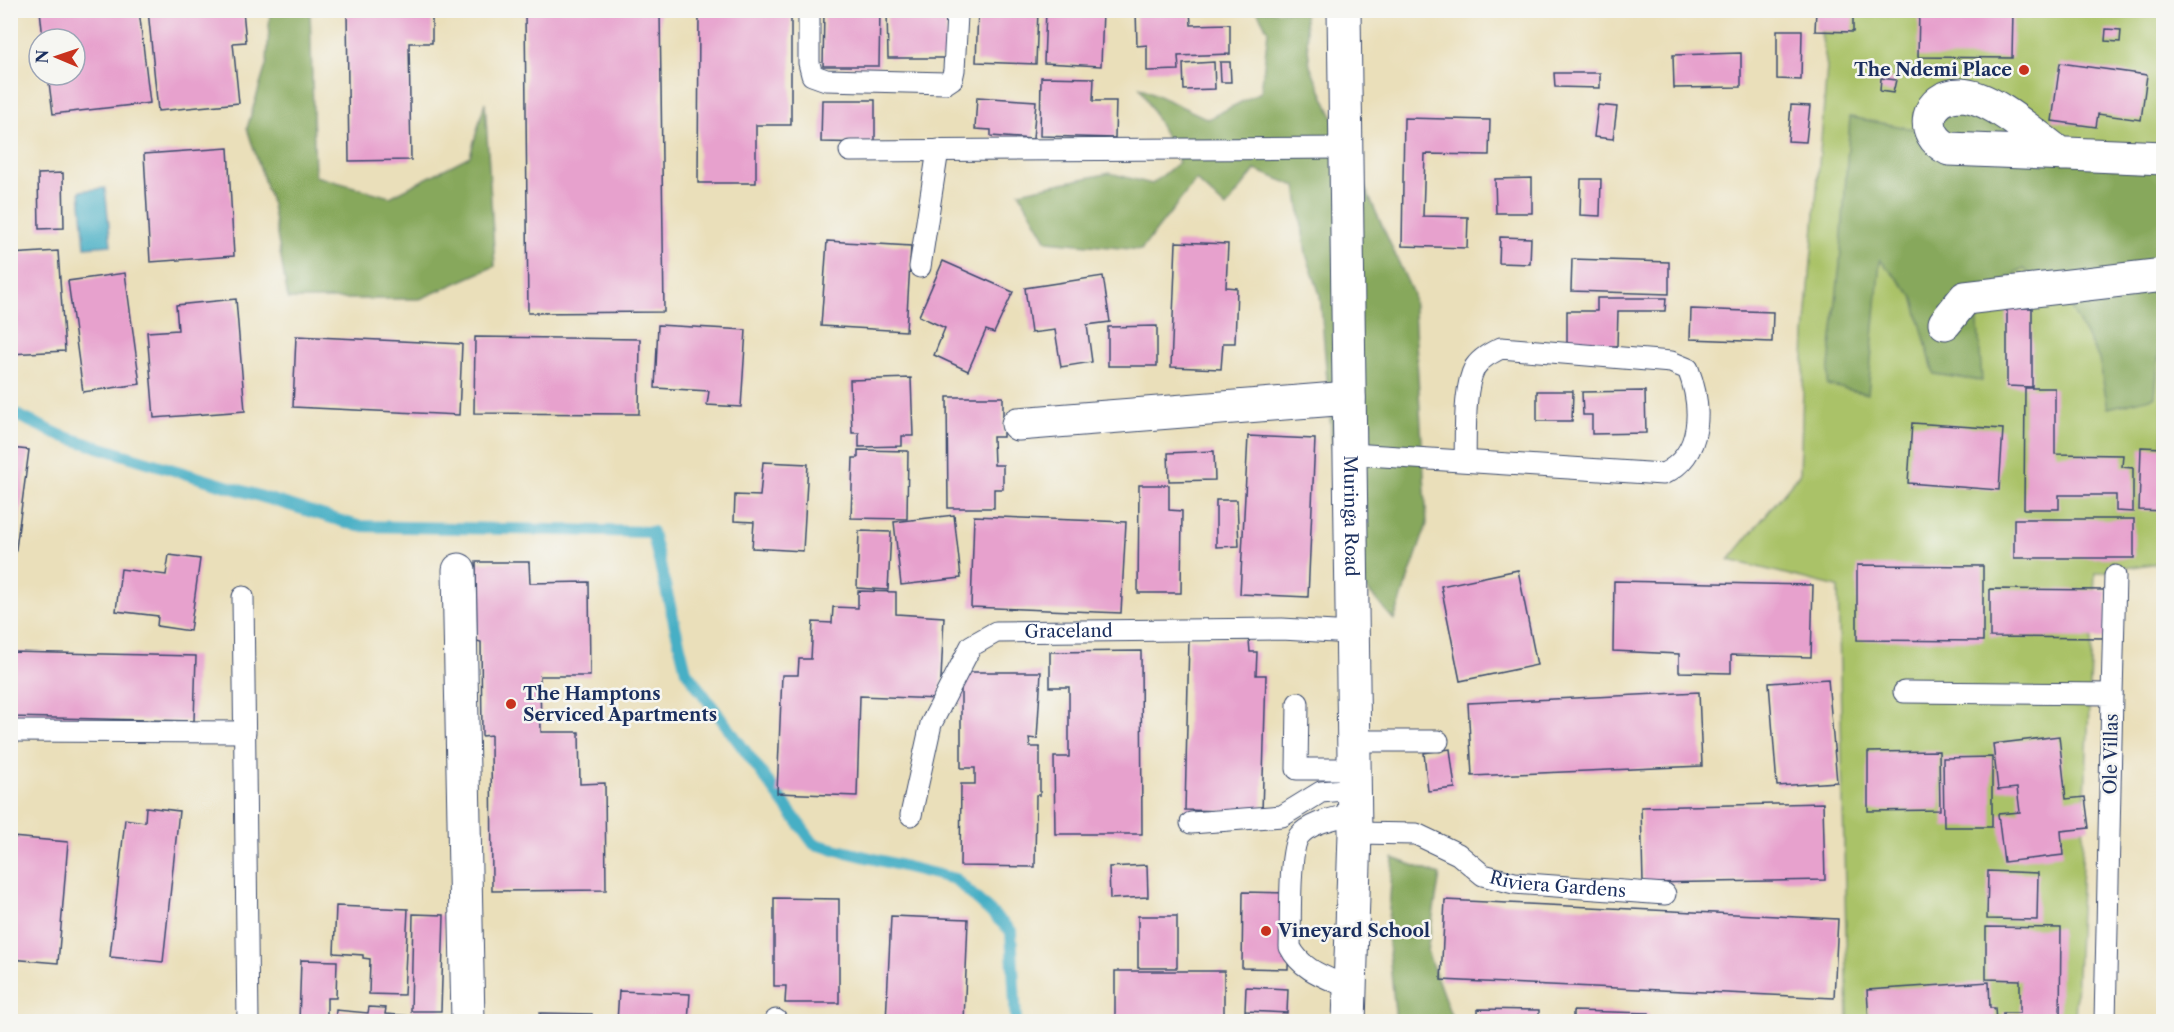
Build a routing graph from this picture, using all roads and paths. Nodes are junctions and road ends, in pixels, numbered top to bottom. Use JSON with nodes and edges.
{"nodes":[{"id":1,"x":809,"y":10,"type":"edge"},
{"id":2,"x":1344,"y":10,"type":"edge"},
{"id":3,"x":957,"y":15,"type":"dead end"},
{"id":4,"x":1346,"y":148,"type":"junction"},
{"id":5,"x":938,"y":150,"type":"junction"},
{"id":6,"x":850,"y":151,"type":"dead end"},
{"id":7,"x":2060,"y":154,"type":"dead end"},
{"id":8,"x":2163,"y":158,"type":"edge"},
{"id":9,"x":920,"y":267,"type":"dead end"},
{"id":10,"x":2163,"y":275,"type":"edge"},
{"id":11,"x":1945,"y":323,"type":"dead end"},
{"id":12,"x":1349,"y":398,"type":"junction"},
{"id":13,"x":1018,"y":424,"type":"dead end"},
{"id":14,"x":1352,"y":454,"type":"junction"},
{"id":15,"x":1465,"y":461,"type":"junction"},
{"id":16,"x":459,"y":570,"type":"dead end"},
{"id":17,"x":2115,"y":576,"type":"dead end"},
{"id":18,"x":243,"y":597,"type":"dead end"},
{"id":19,"x":1352,"y":633,"type":"junction"},
{"id":20,"x":1904,"y":692,"type":"dead end"},
{"id":21,"x":2112,"y":694,"type":"junction"},
{"id":22,"x":1298,"y":703,"type":"dead end"},
{"id":23,"x":10,"y":730,"type":"edge"},
{"id":24,"x":245,"y":732,"type":"junction"},
{"id":25,"x":1438,"y":741,"type":"dead end"},
{"id":26,"x":1354,"y":789,"type":"junction"},
{"id":27,"x":911,"y":816,"type":"dead end"},
{"id":28,"x":1191,"y":823,"type":"dead end"},
{"id":29,"x":1665,"y":894,"type":"dead end"},
{"id":30,"x":1350,"y":988,"type":"junction"},
{"id":31,"x":248,"y":1022,"type":"edge"},
{"id":32,"x":468,"y":1022,"type":"edge"},
{"id":33,"x":1349,"y":1022,"type":"edge"},
{"id":34,"x":2105,"y":1022,"type":"edge"}],
"edges":[{"from":1,"to":3,"type":"lane"},
{"from":2,"to":4,"type":"street","name":"Muringa Road"},
{"from":4,"to":5,"type":"lane"},
{"from":4,"to":12,"type":"street","name":"Muringa Road"},
{"from":5,"to":6,"type":"lane"},
{"from":5,"to":9,"type":"lane"},
{"from":7,"to":8,"type":"street"},
{"from":10,"to":11,"type":"street"},
{"from":12,"to":13,"type":"street"},
{"from":12,"to":14,"type":"street","name":"Muringa Road"},
{"from":14,"to":15,"type":"lane"},
{"from":14,"to":19,"type":"street","name":"Muringa Road"},
{"from":15,"to":15,"type":"lane"},
{"from":16,"to":32,"type":"street"},
{"from":17,"to":21,"type":"lane"},
{"from":18,"to":24,"type":"lane"},
{"from":19,"to":26,"type":"street","name":"Muringa Road"},
{"from":19,"to":27,"type":"lane","name":"Graceland"},
{"from":20,"to":21,"type":"lane","name":"Ole Villas"},
{"from":21,"to":34,"type":"lane","name":"Ole Villas"},
{"from":22,"to":26,"type":"lane"},
{"from":23,"to":24,"type":"lane"},
{"from":24,"to":31,"type":"lane"},
{"from":25,"to":26,"type":"lane"},
{"from":26,"to":28,"type":"lane"},
{"from":26,"to":29,"type":"lane","name":"Riviera Gardens"},
{"from":26,"to":30,"type":"street","name":"Muringa Road"},
{"from":26,"to":30,"type":"lane"},
{"from":30,"to":33,"type":"street","name":"Muringa Road"}]}
